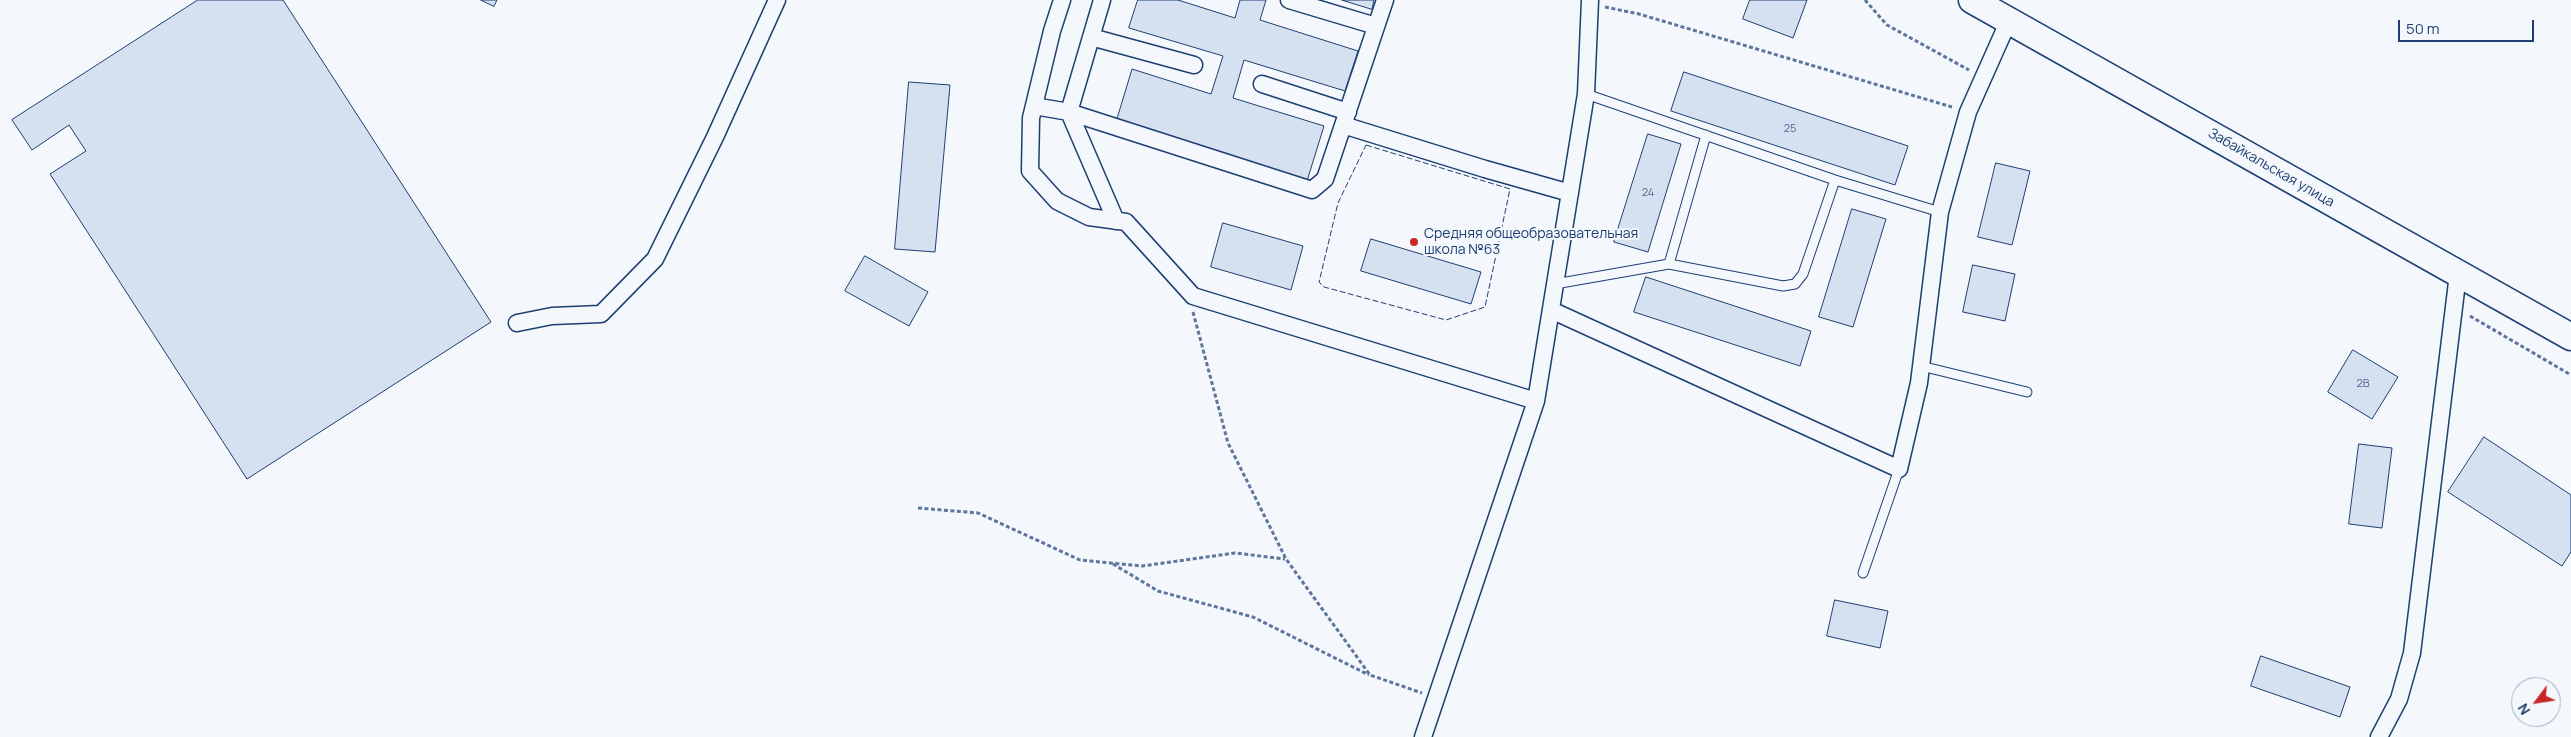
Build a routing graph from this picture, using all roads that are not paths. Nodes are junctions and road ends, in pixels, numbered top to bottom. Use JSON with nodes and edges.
{"nodes":[{"id":1,"x":777,"y":0,"type":"edge"},
{"id":2,"x":1062,"y":0,"type":"edge"},
{"id":3,"x":1102,"y":0,"type":"edge"},
{"id":4,"x":1290,"y":0,"type":"edge"},
{"id":5,"x":1385,"y":0,"type":"edge"},
{"id":6,"x":1972,"y":0,"type":"edge"},
{"id":7,"x":1590,"y":2,"type":"edge"},
{"id":8,"x":2009,"y":20,"type":"junction"},
{"id":9,"x":1376,"y":26,"type":"junction"},
{"id":10,"x":1091,"y":37,"type":"junction"},
{"id":11,"x":1194,"y":65,"type":"dead end"},
{"id":12,"x":1262,"y":84,"type":"dead end"},
{"id":13,"x":1586,"y":94,"type":"junction"},
{"id":14,"x":1034,"y":106,"type":"junction"},
{"id":15,"x":1069,"y":112,"type":"junction"},
{"id":16,"x":1345,"y":119,"type":"junction"},
{"id":17,"x":1706,"y":135,"type":"junction"},
{"id":18,"x":1836,"y":180,"type":"junction"},
{"id":19,"x":1570,"y":193,"type":"junction"},
{"id":20,"x":1940,"y":212,"type":"junction"},
{"id":21,"x":1116,"y":221,"type":"junction"},
{"id":22,"x":1669,"y":264,"type":"junction"},
{"id":23,"x":2458,"y":274,"type":"junction"},
{"id":24,"x":1555,"y":284,"type":"junction"},
{"id":25,"x":1551,"y":310,"type":"junction"},
{"id":26,"x":517,"y":323,"type":"dead end"},
{"id":27,"x":2571,"y":336,"type":"edge"},
{"id":28,"x":1921,"y":366,"type":"junction"},
{"id":29,"x":2027,"y":392,"type":"dead end"},
{"id":30,"x":1536,"y":402,"type":"junction"},
{"id":31,"x":1899,"y":469,"type":"junction"},
{"id":32,"x":1863,"y":573,"type":"dead end"},
{"id":33,"x":1423,"y":737,"type":"edge"},
{"id":34,"x":2380,"y":737,"type":"edge"}],
"edges":[{"from":1,"to":26,"type":"street"},
{"from":2,"to":14,"type":"street"},
{"from":3,"to":10,"type":"street"},
{"from":4,"to":9,"type":"street"},
{"from":5,"to":9,"type":"street"},
{"from":6,"to":8,"type":"main road","name":"Забайкальская улица"},
{"from":7,"to":13,"type":"street"},
{"from":8,"to":20,"type":"street"},
{"from":8,"to":23,"type":"main road","name":"Забайкальская улица"},
{"from":9,"to":16,"type":"street"},
{"from":10,"to":11,"type":"street"},
{"from":10,"to":15,"type":"street"},
{"from":12,"to":16,"type":"street"},
{"from":13,"to":17,"type":"lane"},
{"from":13,"to":19,"type":"street"},
{"from":14,"to":15,"type":"street"},
{"from":14,"to":21,"type":"street"},
{"from":15,"to":16,"type":"street"},
{"from":15,"to":21,"type":"street"},
{"from":16,"to":19,"type":"street"},
{"from":17,"to":18,"type":"lane"},
{"from":17,"to":22,"type":"lane"},
{"from":18,"to":20,"type":"lane"},
{"from":18,"to":22,"type":"lane"},
{"from":19,"to":24,"type":"street"},
{"from":20,"to":28,"type":"street"},
{"from":21,"to":30,"type":"street"},
{"from":22,"to":24,"type":"lane"},
{"from":23,"to":27,"type":"main road","name":"Забайкальская улица"},
{"from":23,"to":34,"type":"street"},
{"from":24,"to":25,"type":"street"},
{"from":25,"to":30,"type":"street"},
{"from":25,"to":31,"type":"street"},
{"from":28,"to":29,"type":"lane"},
{"from":28,"to":31,"type":"street"},
{"from":30,"to":33,"type":"street"},
{"from":31,"to":32,"type":"lane"}]}
